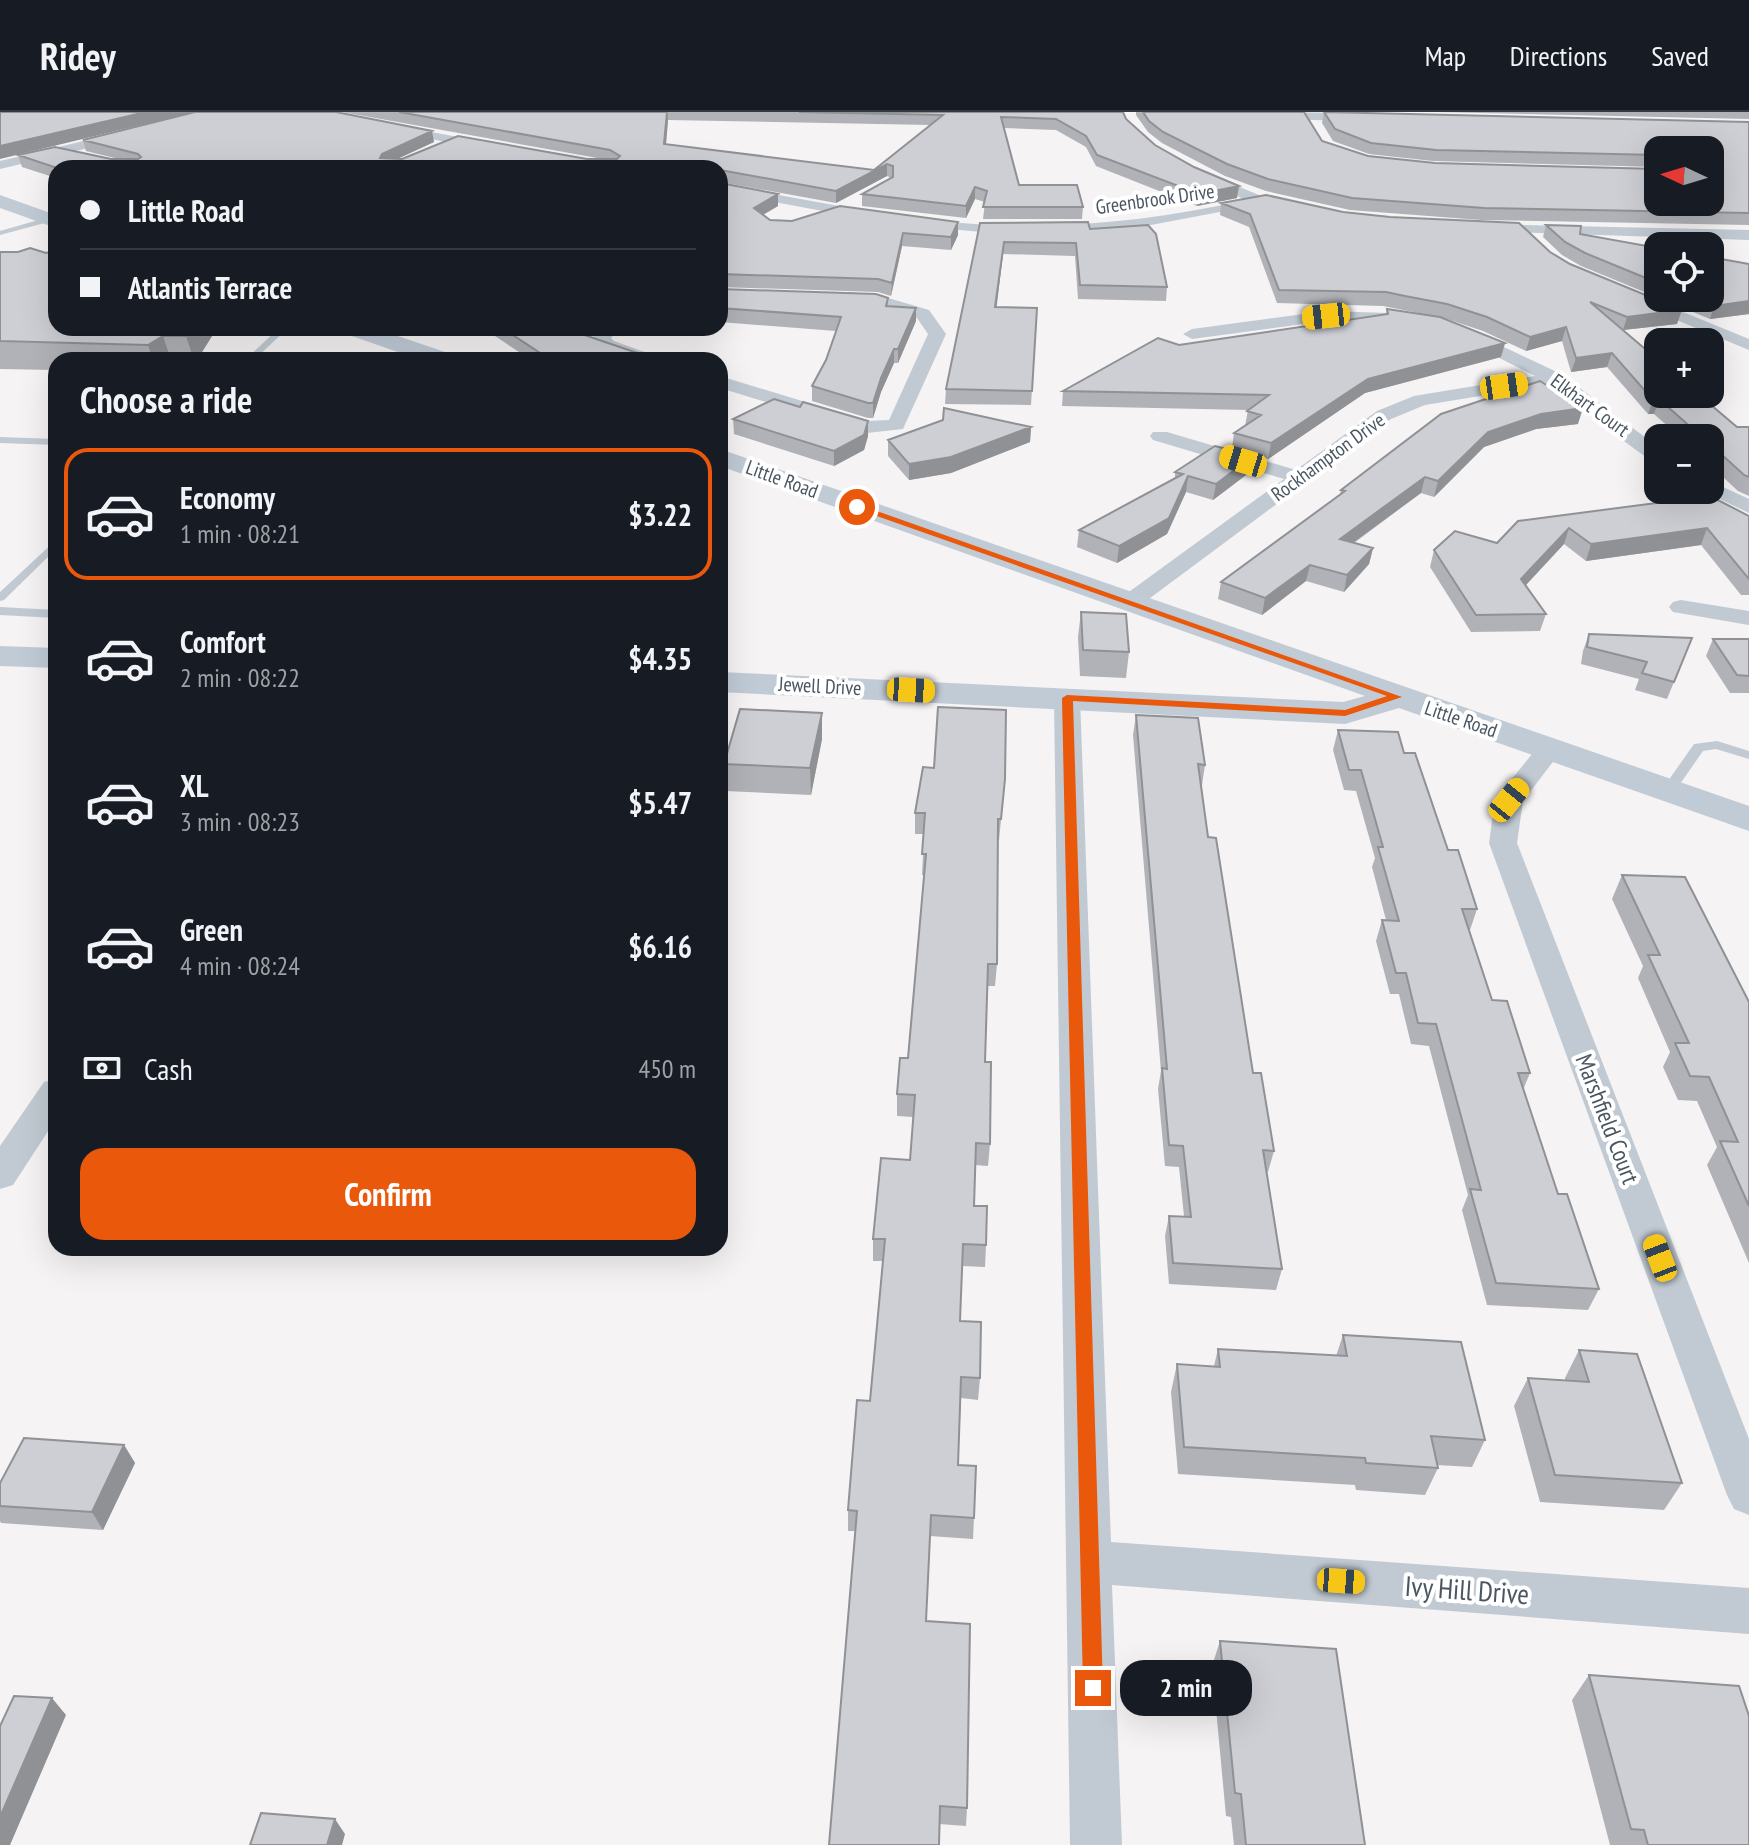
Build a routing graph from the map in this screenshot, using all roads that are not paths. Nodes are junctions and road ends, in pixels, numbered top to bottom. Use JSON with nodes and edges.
{"nodes":[{"id":1,"x":305,"y":112,"type":"edge"},
{"id":2,"x":1247,"y":114,"type":"edge"},
{"id":3,"x":1386,"y":118,"type":"edge"},
{"id":4,"x":132,"y":133,"type":"edge"},
{"id":5,"x":455,"y":141,"type":"junction"},
{"id":6,"x":506,"y":150,"type":"edge"},
{"id":7,"x":57,"y":151,"type":"junction"},
{"id":8,"x":430,"y":152,"type":"edge"},
{"id":9,"x":88,"y":158,"type":"edge"},
{"id":10,"x":0,"y":165,"type":"edge"},
{"id":11,"x":1188,"y":169,"type":"edge"},
{"id":12,"x":728,"y":189,"type":"edge"},
{"id":13,"x":863,"y":196,"type":"edge"},
{"id":14,"x":1262,"y":200,"type":"junction"},
{"id":15,"x":0,"y":201,"type":"edge"},
{"id":16,"x":802,"y":203,"type":"junction"},
{"id":17,"x":838,"y":209,"type":"junction"},
{"id":18,"x":1306,"y":210,"type":"edge"},
{"id":19,"x":777,"y":215,"type":"edge"},
{"id":20,"x":48,"y":218,"type":"edge"},
{"id":21,"x":48,"y":221,"type":"edge"},
{"id":22,"x":813,"y":221,"type":"edge"},
{"id":23,"x":1463,"y":227,"type":"edge"},
{"id":24,"x":1521,"y":229,"type":"junction"},
{"id":25,"x":0,"y":233,"type":"edge"},
{"id":26,"x":1749,"y":235,"type":"edge"},
{"id":27,"x":1543,"y":249,"type":"edge"},
{"id":28,"x":1617,"y":290,"type":"edge"},
{"id":29,"x":828,"y":296,"type":"edge"},
{"id":30,"x":1192,"y":334,"type":"dead end"},
{"id":31,"x":275,"y":336,"type":"edge"},
{"id":32,"x":374,"y":336,"type":"edge"},
{"id":33,"x":606,"y":336,"type":"edge"},
{"id":34,"x":1749,"y":345,"type":"edge"},
{"id":35,"x":258,"y":352,"type":"edge"},
{"id":36,"x":422,"y":352,"type":"edge"},
{"id":37,"x":628,"y":352,"type":"edge"},
{"id":38,"x":1555,"y":378,"type":"junction"},
{"id":39,"x":728,"y":387,"type":"edge"},
{"id":40,"x":1160,"y":436,"type":"dead end"},
{"id":41,"x":0,"y":440,"type":"edge"},
{"id":42,"x":48,"y":442,"type":"edge"},
{"id":43,"x":1644,"y":446,"type":"edge"},
{"id":44,"x":728,"y":460,"type":"edge"},
{"id":45,"x":1298,"y":477,"type":"junction"},
{"id":46,"x":1724,"y":494,"type":"edge"},
{"id":47,"x":1749,"y":507,"type":"edge"},
{"id":48,"x":48,"y":551,"type":"edge"},
{"id":49,"x":0,"y":598,"type":"edge"},
{"id":50,"x":1130,"y":602,"type":"junction"},
{"id":51,"x":1681,"y":607,"type":"dead end"},
{"id":52,"x":0,"y":611,"type":"edge"},
{"id":53,"x":48,"y":614,"type":"edge"},
{"id":54,"x":1749,"y":618,"type":"edge"},
{"id":55,"x":0,"y":656,"type":"edge"},
{"id":56,"x":48,"y":658,"type":"edge"},
{"id":57,"x":728,"y":682,"type":"edge"},
{"id":58,"x":1397,"y":697,"type":"junction"},
{"id":59,"x":1067,"y":698,"type":"junction"},
{"id":60,"x":1549,"y":750,"type":"junction"},
{"id":61,"x":1749,"y":755,"type":"edge"},
{"id":62,"x":1668,"y":791,"type":"junction"},
{"id":63,"x":1749,"y":819,"type":"edge"},
{"id":64,"x":48,"y":1103,"type":"edge"},
{"id":65,"x":0,"y":1175,"type":"edge"},
{"id":66,"x":1749,"y":1495,"type":"edge"},
{"id":67,"x":1090,"y":1562,"type":"junction"},
{"id":68,"x":1749,"y":1611,"type":"edge"},
{"id":69,"x":1096,"y":1845,"type":"edge"}],
"edges":[{"from":1,"to":5,"type":"street"},
{"from":2,"to":3,"type":"street"},
{"from":4,"to":7,"type":"street"},
{"from":5,"to":6,"type":"street"},
{"from":5,"to":8,"type":"street"},
{"from":7,"to":9,"type":"street"},
{"from":7,"to":10,"type":"street"},
{"from":11,"to":14,"type":"street"},
{"from":12,"to":16,"type":"street","name":"Greenbrook Drive"},
{"from":13,"to":17,"type":"street"},
{"from":14,"to":17,"type":"street","name":"Greenbrook Drive"},
{"from":14,"to":18,"type":"street"},
{"from":15,"to":20,"type":"street"},
{"from":16,"to":17,"type":"street","name":"Greenbrook Drive"},
{"from":16,"to":19,"type":"street"},
{"from":17,"to":22,"type":"street"},
{"from":21,"to":25,"type":"lane"},
{"from":23,"to":24,"type":"street"},
{"from":24,"to":26,"type":"street"},
{"from":24,"to":27,"type":"street"},
{"from":28,"to":34,"type":"street"},
{"from":29,"to":39,"type":"street"},
{"from":30,"to":38,"type":"street","name":"Elkhart Court"},
{"from":31,"to":35,"type":"lane"},
{"from":32,"to":36,"type":"street"},
{"from":33,"to":37,"type":"street"},
{"from":38,"to":43,"type":"street","name":"Elkhart Court"},
{"from":38,"to":45,"type":"street","name":"Rockhampton Drive"},
{"from":40,"to":45,"type":"street"},
{"from":41,"to":42,"type":"lane"},
{"from":44,"to":50,"type":"street","name":"Little Road"},
{"from":45,"to":50,"type":"street","name":"Rockhampton Drive"},
{"from":46,"to":47,"type":"street"},
{"from":48,"to":49,"type":"lane"},
{"from":50,"to":58,"type":"street","name":"Little Road"},
{"from":51,"to":54,"type":"street"},
{"from":52,"to":53,"type":"lane"},
{"from":55,"to":56,"type":"street"},
{"from":57,"to":59,"type":"street","name":"Jewell Drive"},
{"from":58,"to":59,"type":"street","name":"Jewell Drive"},
{"from":58,"to":60,"type":"street","name":"Little Road"},
{"from":59,"to":67,"type":"street"},
{"from":60,"to":62,"type":"street","name":"Little Road"},
{"from":60,"to":66,"type":"street","name":"Marshfield Court"},
{"from":61,"to":62,"type":"lane"},
{"from":62,"to":63,"type":"street","name":"Little Road"},
{"from":64,"to":65,"type":"street"},
{"from":67,"to":68,"type":"street","name":"Ivy Hill Drive"},
{"from":67,"to":69,"type":"street"}]}
